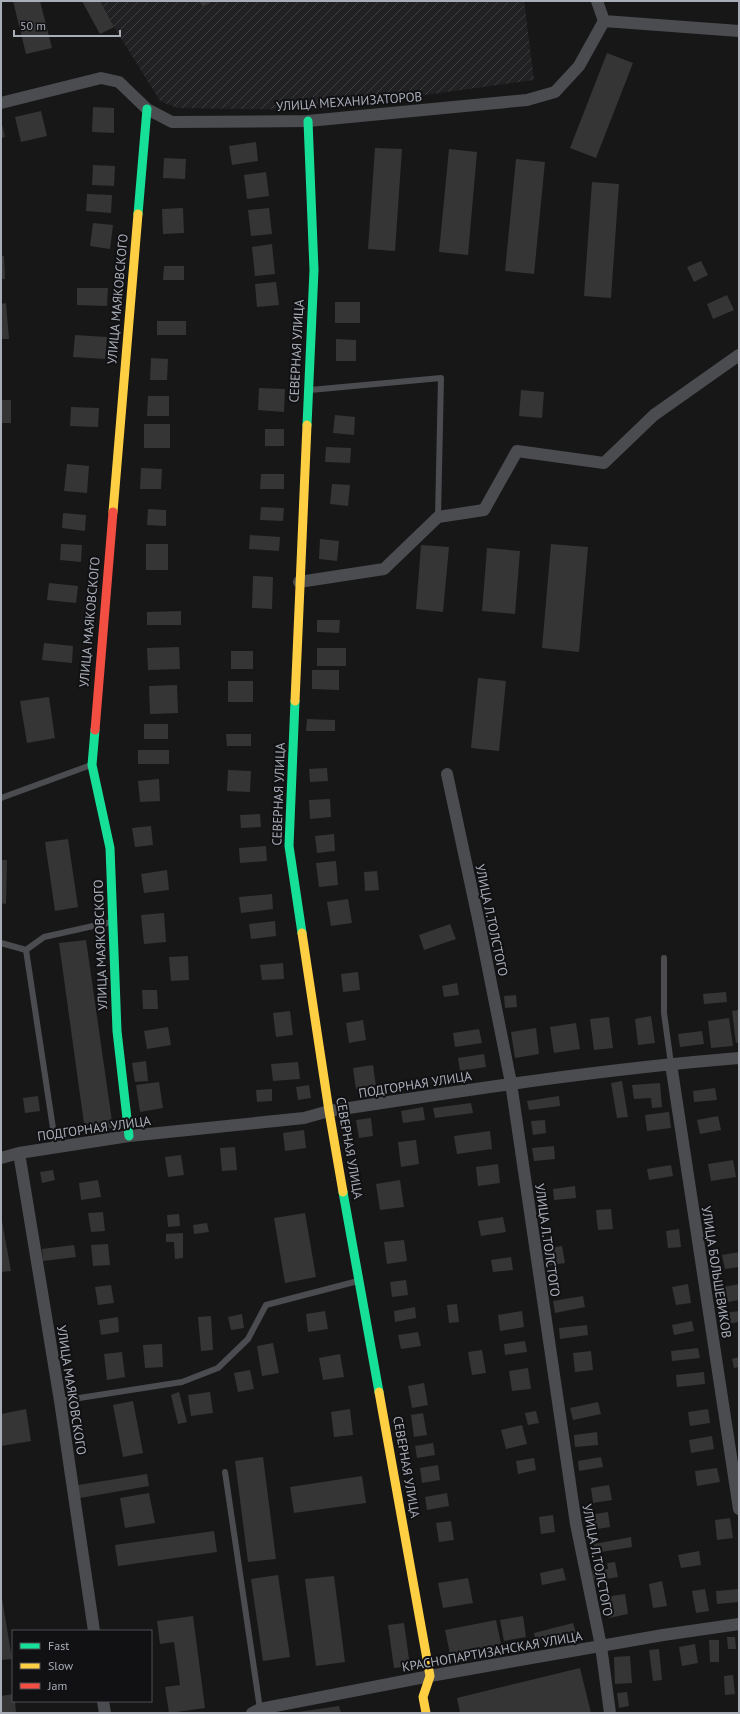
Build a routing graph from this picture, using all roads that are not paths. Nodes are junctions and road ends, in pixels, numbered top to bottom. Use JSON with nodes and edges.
{"nodes":[{"id":1,"x":597,"y":1,"type":"edge"},
{"id":2,"x":604,"y":20,"type":"junction"},
{"id":3,"x":739,"y":31,"type":"edge"},
{"id":4,"x":1,"y":103,"type":"edge"},
{"id":5,"x":147,"y":109,"type":"junction"},
{"id":6,"x":308,"y":121,"type":"junction"},
{"id":7,"x":739,"y":355,"type":"edge"},
{"id":8,"x":308,"y":391,"type":"junction"},
{"id":9,"x":438,"y":517,"type":"junction"},
{"id":10,"x":299,"y":582,"type":"junction"},
{"id":11,"x":92,"y":765,"type":"junction"},
{"id":12,"x":447,"y":774,"type":"dead end"},
{"id":13,"x":1,"y":798,"type":"edge"},
{"id":14,"x":113,"y":921,"type":"junction"},
{"id":15,"x":1,"y":942,"type":"edge"},
{"id":16,"x":26,"y":950,"type":"junction"},
{"id":17,"x":664,"y":958,"type":"dead end"},
{"id":18,"x":739,"y":1058,"type":"edge"},
{"id":19,"x":671,"y":1064,"type":"junction"},
{"id":20,"x":511,"y":1083,"type":"junction"},
{"id":21,"x":330,"y":1111,"type":"junction"},
{"id":22,"x":129,"y":1136,"type":"junction"},
{"id":23,"x":56,"y":1148,"type":"junction"},
{"id":24,"x":18,"y":1153,"type":"junction"},
{"id":25,"x":1,"y":1158,"type":"edge"},
{"id":26,"x":359,"y":1281,"type":"junction"},
{"id":27,"x":60,"y":1401,"type":"junction"},
{"id":28,"x":225,"y":1472,"type":"dead end"},
{"id":29,"x":739,"y":1509,"type":"edge"},
{"id":30,"x":739,"y":1624,"type":"edge"},
{"id":31,"x":94,"y":1630,"type":"edge"},
{"id":32,"x":601,"y":1646,"type":"junction"},
{"id":33,"x":430,"y":1676,"type":"junction"},
{"id":34,"x":104,"y":1702,"type":"edge"},
{"id":35,"x":256,"y":1711,"type":"edge"},
{"id":36,"x":105,"y":1713,"type":"edge"},
{"id":37,"x":426,"y":1713,"type":"edge"},
{"id":38,"x":610,"y":1713,"type":"edge"}],
"edges":[{"from":1,"to":2,"type":"street"},
{"from":2,"to":3,"type":"street"},
{"from":2,"to":6,"type":"street","name":"УЛИЦА МЕХАНИЗАТОРОВ"},
{"from":4,"to":5,"type":"street","name":"УЛИЦА МЕХАНИЗАТОРОВ"},
{"from":5,"to":6,"type":"street","name":"УЛИЦА МЕХАНИЗАТОРОВ"},
{"from":5,"to":11,"type":"street","name":"УЛИЦА МАЯКОВСКОГО"},
{"from":6,"to":8,"type":"street","name":"СЕВЕРНАЯ УЛИЦА"},
{"from":7,"to":9,"type":"street"},
{"from":8,"to":9,"type":"lane"},
{"from":8,"to":10,"type":"street","name":"СЕВЕРНАЯ УЛИЦА"},
{"from":9,"to":10,"type":"street"},
{"from":10,"to":21,"type":"street","name":"СЕВЕРНАЯ УЛИЦА"},
{"from":11,"to":13,"type":"lane"},
{"from":11,"to":14,"type":"street","name":"УЛИЦА МАЯКОВСКОГО"},
{"from":12,"to":20,"type":"street","name":"УЛИЦА Л.ТОЛСТОГО"},
{"from":14,"to":16,"type":"lane"},
{"from":14,"to":22,"type":"street","name":"УЛИЦА МАЯКОВСКОГО"},
{"from":15,"to":16,"type":"lane"},
{"from":16,"to":23,"type":"lane"},
{"from":17,"to":19,"type":"lane"},
{"from":18,"to":19,"type":"street","name":"ПОДГОРНАЯ УЛИЦА"},
{"from":19,"to":20,"type":"street","name":"ПОДГОРНАЯ УЛИЦА"},
{"from":19,"to":29,"type":"street","name":"УЛИЦА БОЛЬШЕВИКОВ"},
{"from":20,"to":21,"type":"street","name":"ПОДГОРНАЯ УЛИЦА"},
{"from":20,"to":32,"type":"street","name":"УЛИЦА Л.ТОЛСТОГО"},
{"from":21,"to":22,"type":"street","name":"ПОДГОРНАЯ УЛИЦА"},
{"from":21,"to":26,"type":"street","name":"СЕВЕРНАЯ УЛИЦА"},
{"from":22,"to":23,"type":"street","name":"ПОДГОРНАЯ УЛИЦА"},
{"from":23,"to":24,"type":"street","name":"ПОДГОРНАЯ УЛИЦА"},
{"from":24,"to":25,"type":"street","name":"ПОДГОРНАЯ УЛИЦА"},
{"from":24,"to":27,"type":"street","name":"УЛИЦА МАЯКОВСКОГО"},
{"from":26,"to":27,"type":"lane"},
{"from":26,"to":33,"type":"street","name":"СЕВЕРНАЯ УЛИЦА"},
{"from":27,"to":31,"type":"street","name":"УЛИЦА МАЯКОВСКОГО"},
{"from":28,"to":35,"type":"lane"},
{"from":30,"to":32,"type":"street","name":"КРАСНОПАРТИЗАНСКАЯ УЛИЦА"},
{"from":32,"to":33,"type":"street","name":"КРАСНОПАРТИЗАНСКАЯ УЛИЦА"},
{"from":32,"to":38,"type":"street","name":"УЛИЦА Л.ТОЛСТОГО"},
{"from":33,"to":35,"type":"street","name":"КРАСНОПАРТИЗАНСКАЯ УЛИЦА"},
{"from":33,"to":37,"type":"street","name":"СЕВЕРНАЯ УЛИЦА"},
{"from":34,"to":36,"type":"street"}]}
